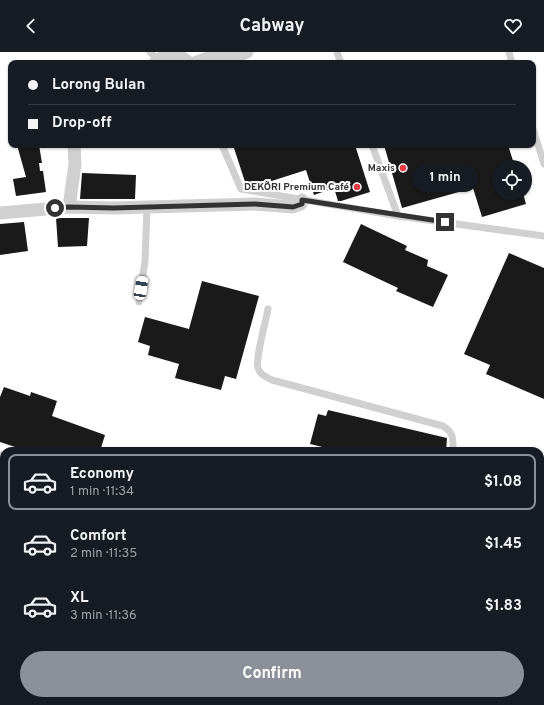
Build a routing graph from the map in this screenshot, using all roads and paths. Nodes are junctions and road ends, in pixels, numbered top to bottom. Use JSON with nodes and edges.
{"nodes":[{"id":1,"x":225,"y":52,"type":"edge"},
{"id":2,"x":247,"y":52,"type":"edge"},
{"id":3,"x":155,"y":58,"type":"edge"},
{"id":4,"x":185,"y":60,"type":"edge"},
{"id":5,"x":202,"y":60,"type":"edge"},
{"id":6,"x":224,"y":60,"type":"edge"},
{"id":7,"x":536,"y":139,"type":"edge"},
{"id":8,"x":74,"y":148,"type":"edge"},
{"id":9,"x":223,"y":148,"type":"edge"},
{"id":10,"x":373,"y":148,"type":"edge"},
{"id":11,"x":544,"y":164,"type":"edge"},
{"id":12,"x":302,"y":200,"type":"junction"},
{"id":13,"x":69,"y":207,"type":"junction"},
{"id":14,"x":147,"y":207,"type":"junction"},
{"id":15,"x":0,"y":213,"type":"edge"},
{"id":16,"x":398,"y":216,"type":"junction"},
{"id":17,"x":544,"y":236,"type":"edge"},
{"id":18,"x":139,"y":302,"type":"dead end"},
{"id":19,"x":268,"y":310,"type":"dead end"},
{"id":20,"x":453,"y":447,"type":"edge"}],
"edges":[{"from":1,"to":5,"type":"street"},
{"from":2,"to":6,"type":"street"},
{"from":3,"to":4,"type":"street"},
{"from":7,"to":11,"type":"lane"},
{"from":8,"to":13,"type":"street"},
{"from":9,"to":12,"type":"lane"},
{"from":10,"to":16,"type":"lane"},
{"from":12,"to":14,"type":"street"},
{"from":12,"to":16,"type":"lane"},
{"from":13,"to":14,"type":"street"},
{"from":13,"to":15,"type":"street"},
{"from":14,"to":18,"type":"lane"},
{"from":16,"to":17,"type":"lane"},
{"from":19,"to":20,"type":"lane"}]}
